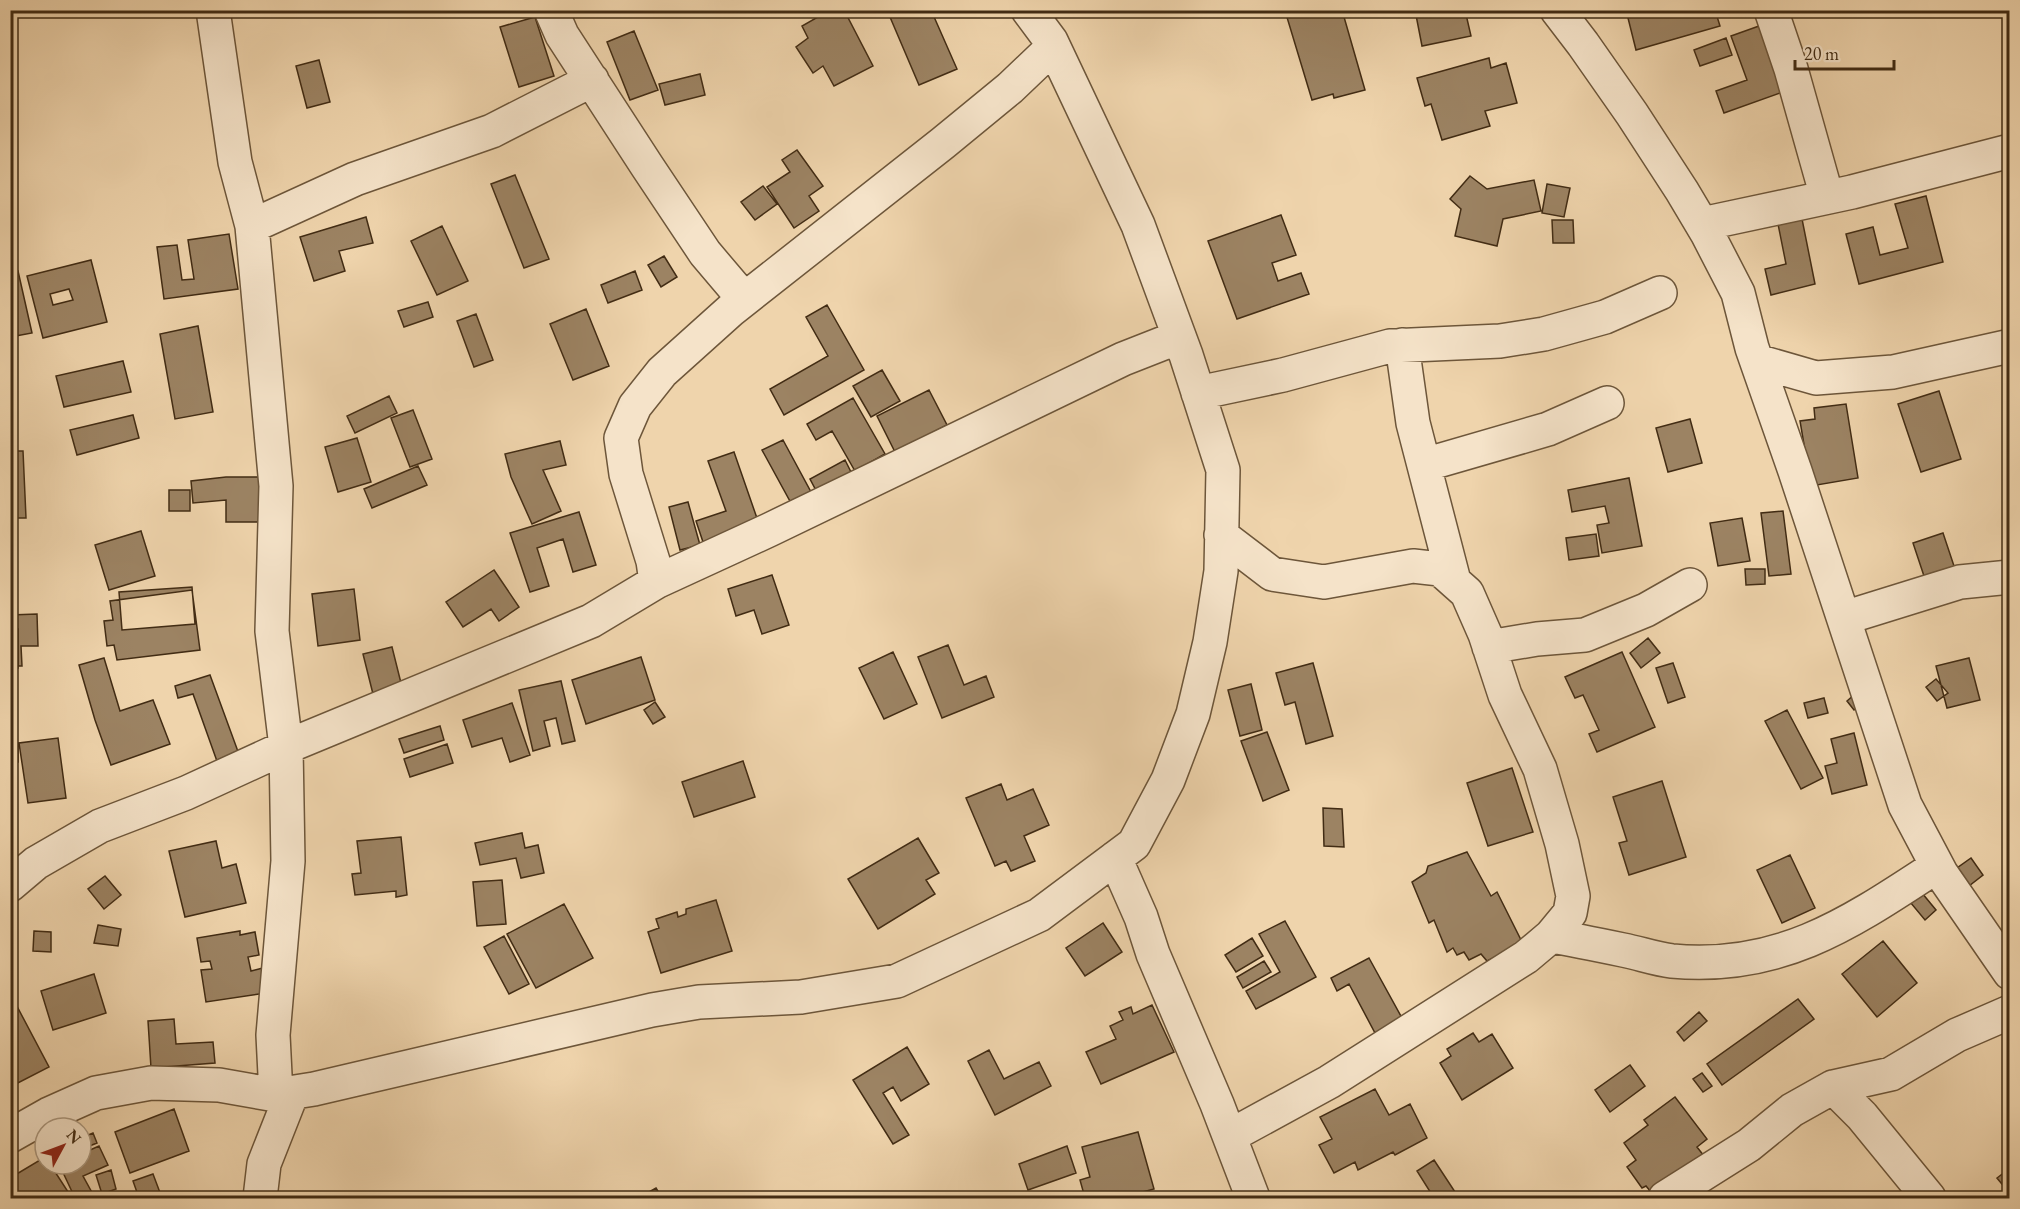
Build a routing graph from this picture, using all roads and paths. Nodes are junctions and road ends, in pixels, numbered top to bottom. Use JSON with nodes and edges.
{"nodes":[{"id":1,"x":213,"y":10,"type":"edge"},
{"id":2,"x":550,"y":10,"type":"edge"},
{"id":3,"x":1557,"y":10,"type":"edge"},
{"id":4,"x":1771,"y":10,"type":"edge"},
{"id":5,"x":1038,"y":14,"type":"edge"},
{"id":6,"x":1053,"y":47,"type":"junction"},
{"id":7,"x":592,"y":80,"type":"junction"},
{"id":8,"x":2010,"y":151,"type":"edge"},
{"id":9,"x":1827,"y":197,"type":"junction"},
{"id":10,"x":1702,"y":224,"type":"junction"},
{"id":11,"x":252,"y":226,"type":"junction"},
{"id":12,"x":1660,"y":293,"type":"dead end"},
{"id":13,"x":744,"y":299,"type":"junction"},
{"id":14,"x":1179,"y":337,"type":"junction"},
{"id":15,"x":1402,"y":345,"type":"junction"},
{"id":16,"x":2010,"y":346,"type":"edge"},
{"id":17,"x":1757,"y":362,"type":"junction"},
{"id":18,"x":1198,"y":393,"type":"junction"},
{"id":19,"x":1607,"y":403,"type":"dead end"},
{"id":20,"x":1424,"y":465,"type":"junction"},
{"id":21,"x":1221,"y":536,"type":"junction"},
{"id":22,"x":2010,"y":577,"type":"edge"},
{"id":23,"x":1454,"y":581,"type":"junction"},
{"id":24,"x":656,"y":582,"type":"junction"},
{"id":25,"x":1690,"y":585,"type":"dead end"},
{"id":26,"x":1844,"y":618,"type":"junction"},
{"id":27,"x":1489,"y":647,"type":"junction"},
{"id":28,"x":286,"y":747,"type":"junction"},
{"id":29,"x":1115,"y":858,"type":"junction"},
{"id":30,"x":1937,"y":866,"type":"junction"},
{"id":31,"x":10,"y":885,"type":"edge"},
{"id":32,"x":1551,"y":936,"type":"junction"},
{"id":33,"x":2010,"y":973,"type":"edge"},
{"id":34,"x":2010,"y":1012,"type":"edge"},
{"id":35,"x":1833,"y":1087,"type":"junction"},
{"id":36,"x":284,"y":1094,"type":"junction"},
{"id":37,"x":10,"y":1136,"type":"edge"},
{"id":38,"x":1230,"y":1136,"type":"junction"},
{"id":39,"x":260,"y":1198,"type":"edge"},
{"id":40,"x":1253,"y":1198,"type":"edge"},
{"id":41,"x":1665,"y":1198,"type":"edge"},
{"id":42,"x":1929,"y":1198,"type":"edge"}],
"edges":[{"from":1,"to":11,"type":"street"},
{"from":2,"to":7,"type":"street"},
{"from":3,"to":10,"type":"street"},
{"from":4,"to":9,"type":"street"},
{"from":5,"to":6,"type":"street"},
{"from":6,"to":13,"type":"street"},
{"from":6,"to":14,"type":"street"},
{"from":7,"to":11,"type":"street"},
{"from":7,"to":13,"type":"street"},
{"from":8,"to":9,"type":"street"},
{"from":9,"to":10,"type":"street"},
{"from":10,"to":17,"type":"street"},
{"from":11,"to":28,"type":"street"},
{"from":12,"to":15,"type":"street"},
{"from":13,"to":24,"type":"street"},
{"from":14,"to":18,"type":"street"},
{"from":14,"to":24,"type":"street"},
{"from":15,"to":18,"type":"street"},
{"from":15,"to":20,"type":"street"},
{"from":16,"to":17,"type":"street"},
{"from":17,"to":26,"type":"street"},
{"from":18,"to":21,"type":"street"},
{"from":19,"to":20,"type":"street"},
{"from":20,"to":23,"type":"street"},
{"from":21,"to":23,"type":"street"},
{"from":21,"to":29,"type":"street"},
{"from":22,"to":26,"type":"street"},
{"from":23,"to":27,"type":"street"},
{"from":24,"to":28,"type":"street"},
{"from":25,"to":27,"type":"street"},
{"from":26,"to":30,"type":"street"},
{"from":27,"to":32,"type":"street"},
{"from":28,"to":31,"type":"street"},
{"from":28,"to":36,"type":"street"},
{"from":29,"to":36,"type":"street"},
{"from":29,"to":38,"type":"street"},
{"from":30,"to":32,"type":"street"},
{"from":30,"to":33,"type":"street"},
{"from":32,"to":38,"type":"street"},
{"from":34,"to":35,"type":"street"},
{"from":35,"to":41,"type":"street"},
{"from":35,"to":42,"type":"street"},
{"from":36,"to":37,"type":"street"},
{"from":36,"to":39,"type":"street"},
{"from":38,"to":40,"type":"street"}]}
